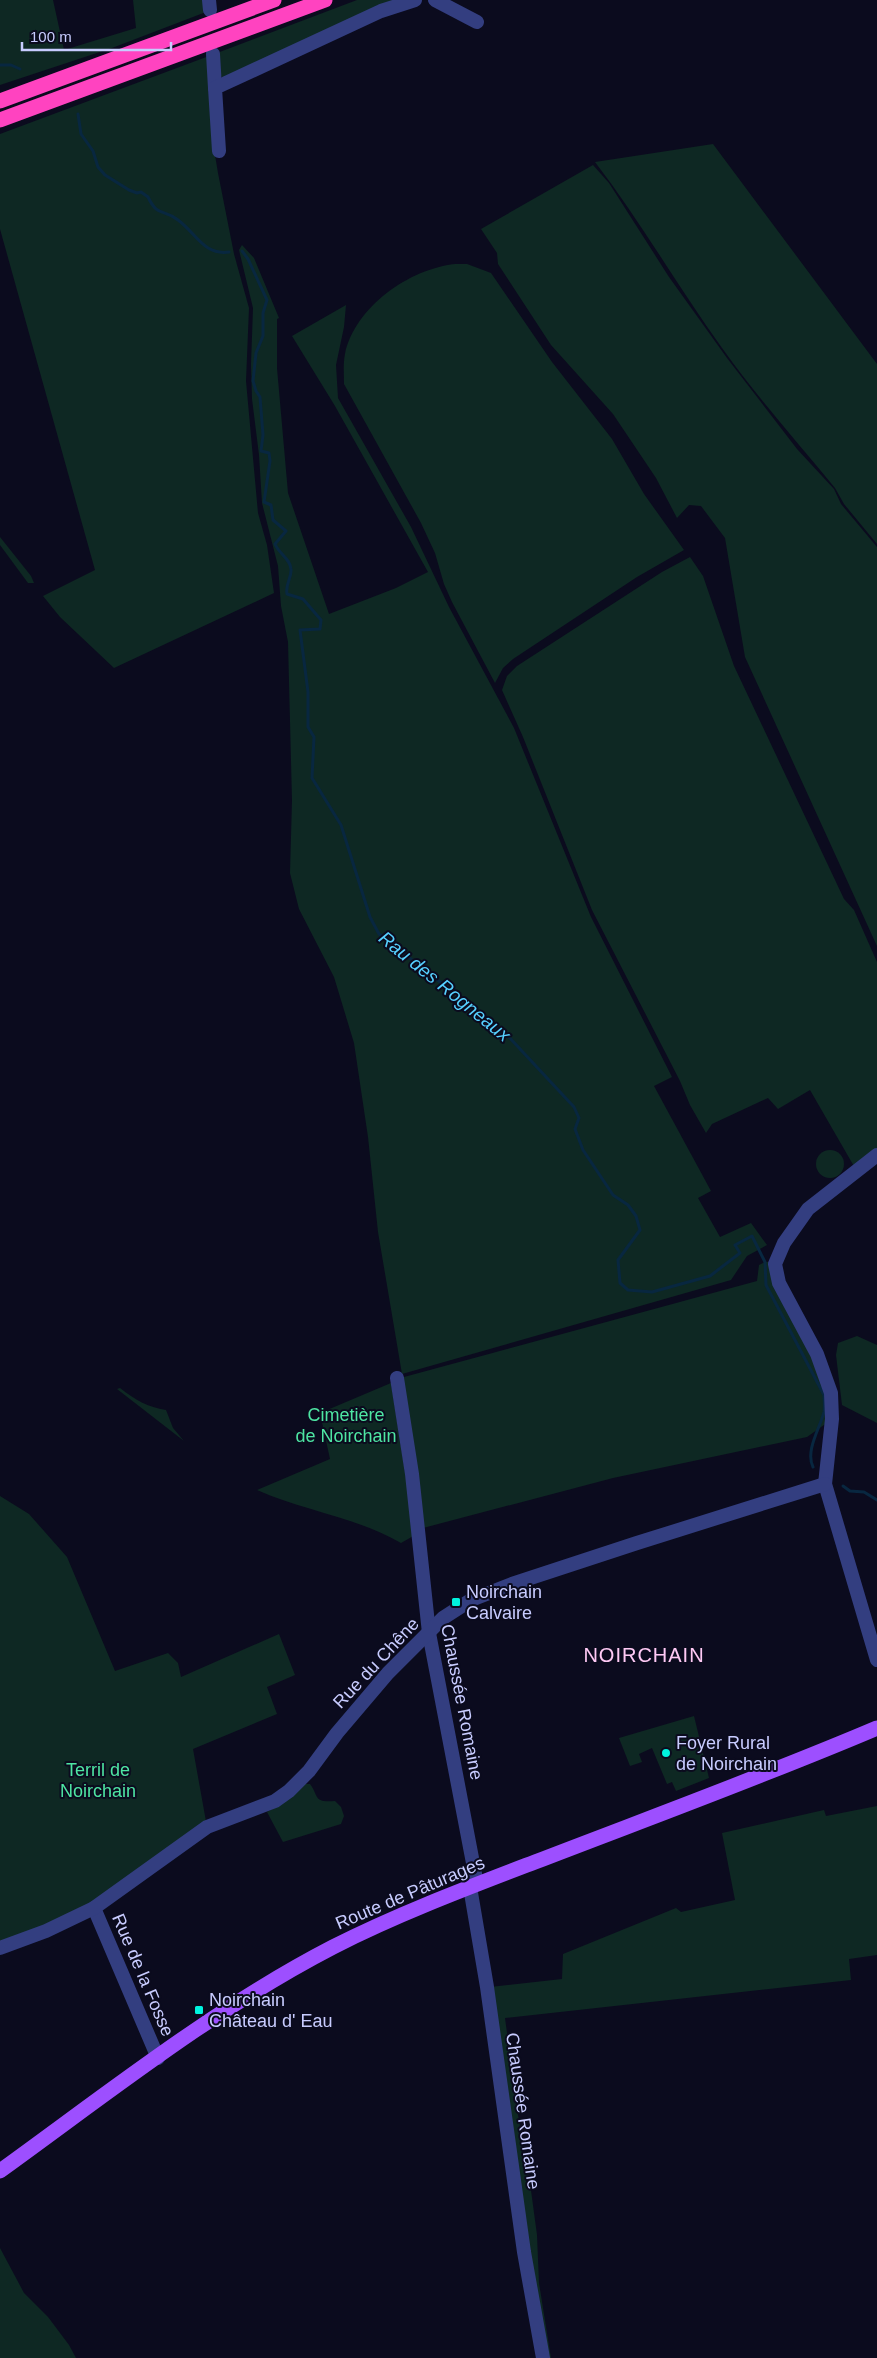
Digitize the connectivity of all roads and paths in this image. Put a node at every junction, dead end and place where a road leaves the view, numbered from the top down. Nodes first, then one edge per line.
1 (274, 0) edge
2 (325, 0) edge
3 (415, 0) edge
4 (434, 0) edge
5 (477, 22) dead end
6 (213, 54) dead end
7 (215, 88) junction
8 (0, 102) edge
9 (0, 120) edge
10 (218, 151) dead end
11 (877, 1155) edge
12 (397, 1378) dead end
13 (825, 1484) junction
14 (429, 1633) junction
15 (877, 1660) edge
16 (877, 1728) edge
17 (474, 1886) junction
18 (94, 1908) junction
19 (0, 1948) edge
20 (158, 2058) junction
21 (0, 2171) edge
22 (543, 2358) edge

1 - 8 highway
2 - 9 highway
3 - 7 street
4 - 5 street
6 - 7 street
7 - 10 street
11 - 13 street
12 - 14 street, Chaussée Romaine
13 - 14 street, Rue du Chêne
13 - 15 street
14 - 17 street, Chaussée Romaine
14 - 18 street, Rue du Chêne
16 - 17 main road, Route de Pâturages
17 - 20 main road, Route de Pâturages
17 - 22 street, Chaussée Romaine
18 - 19 street, Rue du Chêne
18 - 20 street, Rue de la Fosse
20 - 21 main road, Route de Pâturages

